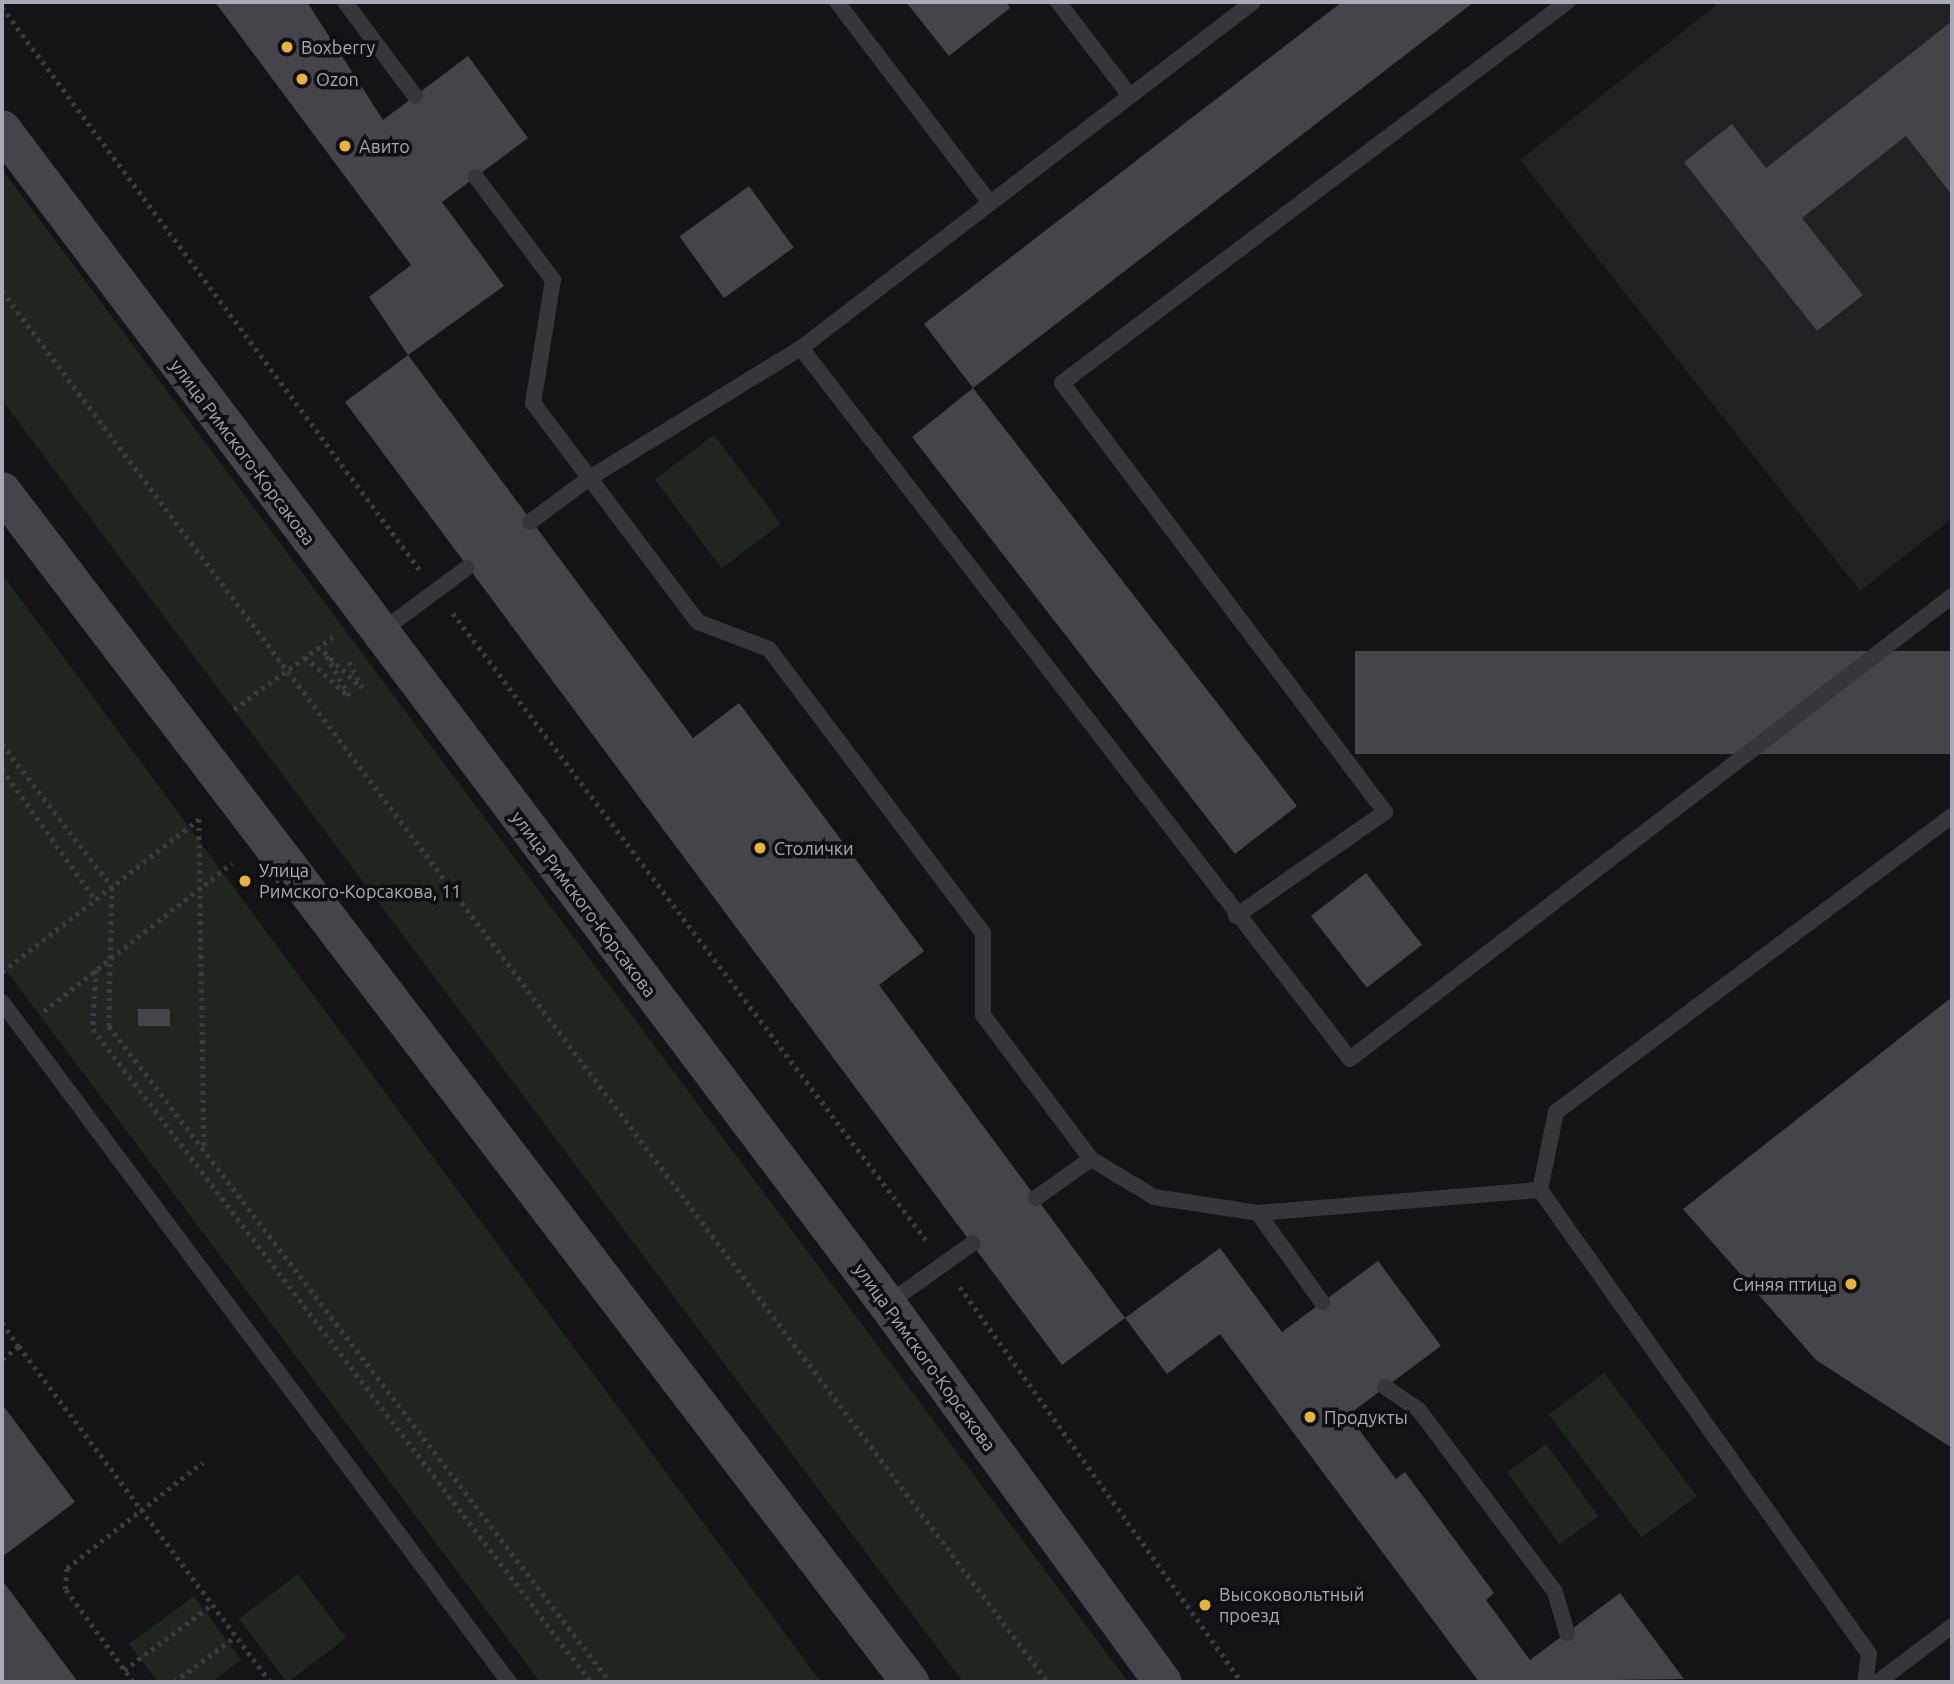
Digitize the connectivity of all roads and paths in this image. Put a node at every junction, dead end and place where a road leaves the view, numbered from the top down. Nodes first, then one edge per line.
1 (345, 2) edge
2 (837, 2) edge
3 (1058, 2) edge
4 (1253, 2) edge
5 (1567, 2) edge
6 (2, 7) edge
7 (415, 96) dead end
8 (1130, 96) junction
9 (2, 129) edge
10 (476, 177) dead end
11 (990, 203) junction
12 (2, 291) edge
13 (801, 348) junction
14 (588, 479) junction
15 (2, 491) edge
16 (530, 522) dead end
17 (467, 568) dead end
18 (436, 591) junction
19 (1952, 596) edge
20 (353, 641) junction
21 (305, 657) junction
22 (362, 667) dead end
23 (287, 671) junction
24 (234, 709) dead end
25 (2, 744) edge
26 (2, 769) edge
27 (1952, 816) edge
28 (232, 863) dead end
29 (112, 887) junction
30 (200, 888) junction
31 (95, 900) junction
32 (1236, 916) junction
33 (110, 958) junction
34 (96, 970) junction
35 (2, 972) edge
36 (9, 1017) edge
37 (204, 1151) junction
38 (1091, 1159) junction
39 (1540, 1190) junction
40 (1036, 1198) dead end
41 (1258, 1213) junction
42 (973, 1243) dead end
43 (944, 1264) junction
44 (1322, 1302) dead end
45 (887, 1304) junction
46 (2, 1323) edge
47 (19, 1346) junction
48 (2, 1359) edge
49 (1385, 1387) dead end
50 (203, 1462) dead end
51 (141, 1509) junction
52 (212, 1605) junction
53 (1952, 1626) edge
54 (1567, 1633) dead end
55 (235, 1636) junction
56 (124, 1670) junction
57 (133, 1682) edge
58 (174, 1682) edge
59 (270, 1682) edge
60 (509, 1682) edge
61 (592, 1682) edge
62 (610, 1682) edge
63 (909, 1682) edge
64 (1048, 1682) edge
65 (1163, 1682) edge
66 (1242, 1682) edge
67 (1865, 1682) edge
68 (1878, 1682) edge

1 - 7 lane
2 - 11 lane
3 - 8 lane
4 - 8 lane
5 - 32 lane
6 - 18 path
8 - 11 lane
9 - 20 street, улица Римского-Корсакова
10 - 14 lane
11 - 13 lane
12 - 23 path
13 - 14 lane
13 - 32 lane
14 - 16 lane
14 - 38 lane
15 - 63 street
17 - 18 lane
18 - 20 lane
18 - 43 path
19 - 32 lane
20 - 21 path
20 - 21 path
20 - 22 path
20 - 45 street, улица Римского-Корсакова
21 - 23 path
23 - 24 path
23 - 64 path
25 - 29 path
26 - 31 path
27 - 39 lane
28 - 30 path
29 - 30 path
29 - 31 path
29 - 33 path
30 - 33 path
30 - 37 path
31 - 35 path
33 - 34 path
33 - 37 path
34 - 36 path
34 - 61 path
36 - 60 lane
37 - 62 path
38 - 40 lane
38 - 41 lane
39 - 41 lane
39 - 67 lane
41 - 44 lane
42 - 43 lane
43 - 45 lane
43 - 66 path
45 - 65 street, улица Римского-Корсакова
46 - 47 path
47 - 48 path
47 - 51 path
49 - 54 lane
50 - 51 path
51 - 52 path
51 - 56 path
52 - 55 path
52 - 56 path
53 - 68 lane
55 - 58 path
55 - 59 path
56 - 57 path

